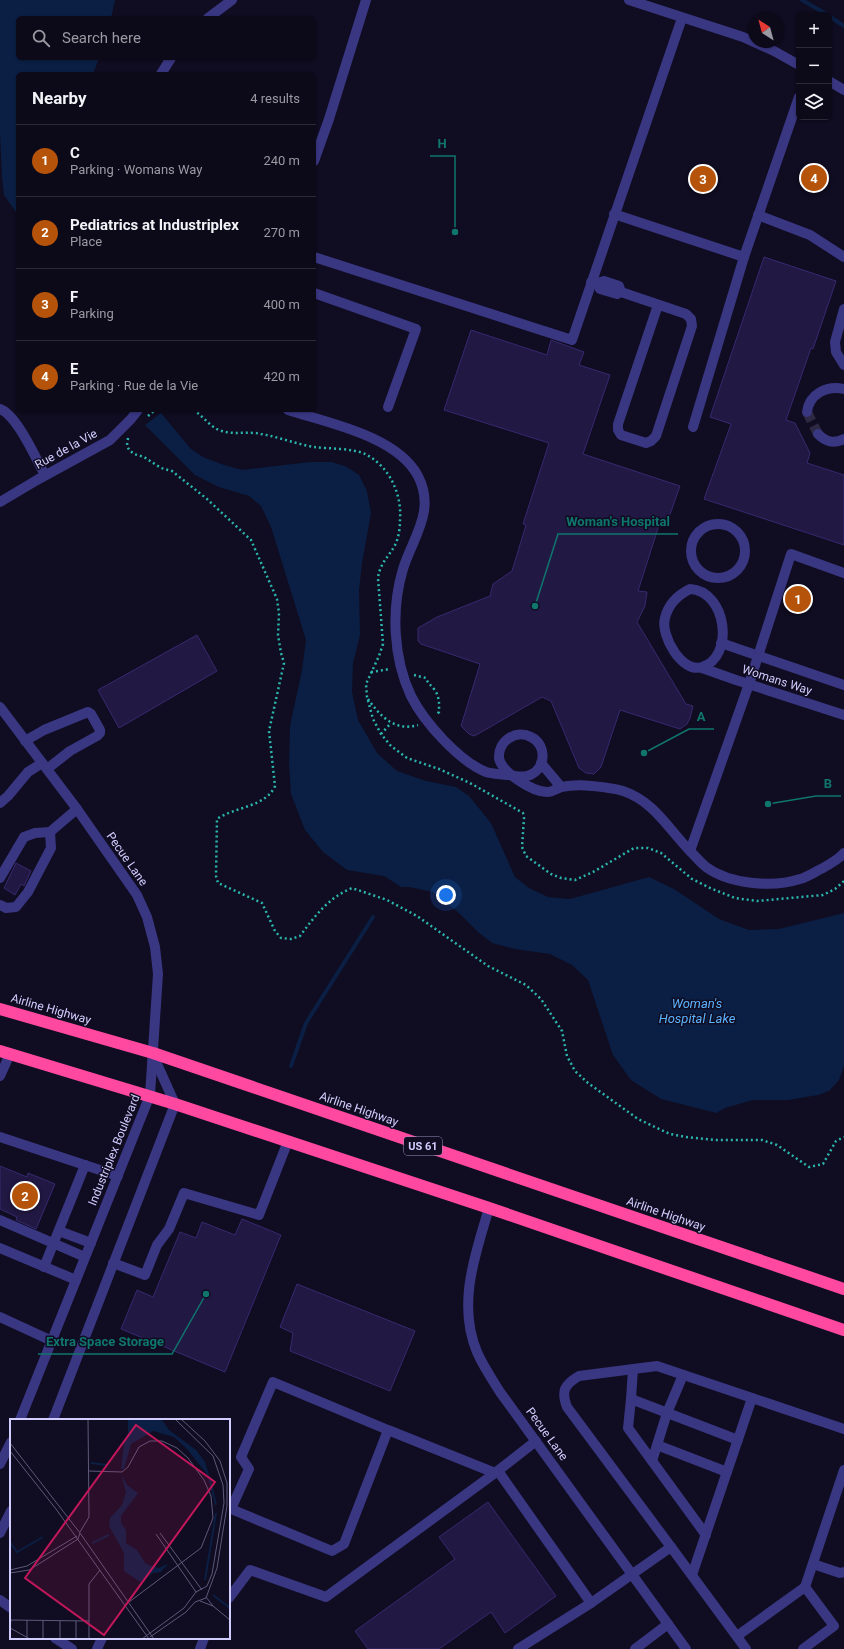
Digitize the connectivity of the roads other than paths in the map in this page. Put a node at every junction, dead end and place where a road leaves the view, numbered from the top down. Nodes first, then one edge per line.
1 (232, 0) edge
2 (366, 0) edge
3 (628, 0) edge
4 (211, 16) edge
5 (682, 18) junction
6 (170, 60) edge
7 (796, 63) edge
8 (162, 72) edge
9 (832, 83) edge
10 (844, 90) edge
11 (796, 105) edge
12 (316, 155) edge
13 (614, 214) junction
14 (758, 215) junction
15 (744, 257) junction
16 (844, 257) edge
17 (316, 258) edge
18 (594, 283) junction
19 (316, 294) edge
20 (658, 304) junction
21 (844, 309) edge
22 (844, 365) edge
23 (844, 389) edge
24 (388, 407) dead end
25 (0, 409) edge
26 (136, 412) edge
27 (294, 412) edge
28 (807, 412) dead end
29 (693, 427) dead end
30 (818, 434) tunnel mouth
31 (844, 439) edge
32 (45, 475) junction
33 (0, 502) edge
34 (693, 559) joint
35 (844, 573) edge
36 (721, 644) junction
37 (757, 656) junction
38 (702, 668) junction
39 (748, 684) junction
40 (844, 685) edge
41 (0, 707) edge
42 (844, 715) edge
43 (25, 741) junction
44 (541, 763) junction
45 (45, 766) junction
46 (511, 775) junction
47 (561, 787) junction
48 (0, 803) edge
49 (77, 809) junction
50 (50, 832) junction
51 (690, 851) junction
52 (844, 853) edge
53 (0, 878) edge
54 (0, 906) edge
55 (0, 1009) edge
56 (5, 1053) edge
57 (153, 1053) junction
58 (0, 1076) edge
59 (150, 1095) junction
60 (175, 1104) junction
61 (0, 1137) edge
62 (288, 1141) junction
63 (85, 1165) junction
64 (118, 1176) junction
65 (489, 1208) junction
66 (0, 1220) edge
67 (59, 1231) junction
68 (55, 1243) junction
69 (91, 1243) junction
70 (0, 1248) edge
71 (85, 1257) junction
72 (113, 1263) junction
73 (44, 1267) junction
74 (76, 1280) junction
75 (844, 1289) edge
76 (0, 1317) edge
77 (844, 1330) edge
78 (52, 1341) junction
79 (632, 1369) junction
80 (683, 1375) junction
81 (752, 1398) junction
82 (631, 1399) junction
83 (667, 1413) junction
84 (20, 1419) edge
85 (53, 1419) edge
86 (844, 1429) edge
87 (388, 1430) junction
88 (738, 1440) junction
89 (536, 1441) junction
90 (10, 1444) edge
91 (657, 1445) junction
92 (652, 1461) junction
93 (0, 1464) edge
94 (844, 1470) edge
95 (496, 1472) junction
96 (727, 1472) junction
97 (230, 1509) edge
98 (10, 1514) edge
99 (5, 1529) edge
100 (706, 1535) junction
101 (672, 1547) junction
102 (813, 1564) junction
103 (843, 1573) edge
104 (632, 1574) junction
105 (692, 1575) junction
106 (805, 1587) junction
107 (230, 1597) edge
108 (0, 1600) edge
109 (591, 1602) junction
110 (10, 1607) edge
111 (668, 1624) junction
112 (737, 1636) junction
113 (57, 1639) edge
114 (102, 1639) edge
115 (204, 1639) edge
116 (72, 1649) edge
117 (97, 1649) edge
118 (200, 1649) edge
119 (518, 1649) edge
120 (635, 1649) edge
121 (686, 1649) edge
122 (746, 1649) edge
123 (803, 1649) edge

1 - 4 street
2 - 12 street
3 - 5 street
5 - 7 street
5 - 13 street
6 - 8 street
9 - 10 street
11 - 14 street
13 - 15 street
13 - 18 street
14 - 15 street
14 - 16 street
15 - 29 street
17 - 18 street
18 - 20 street
19 - 24 street
20 - 20 street
21 - 22 street
23 - 28 street
25 - 32 street
26 - 32 street, Rue de la Vie
27 - 46 street
30 - 31 street
32 - 33 street, Rue de la Vie
34 - 34 street
35 - 37 street
36 - 37 street, Womans Way
36 - 38 street
36 - 38 street
37 - 39 street
37 - 40 street, Womans Way
38 - 39 street, Womans Way
39 - 42 street, Womans Way
39 - 51 street
41 - 43 street, Pecue Lane
43 - 45 street, Pecue Lane
43 - 45 street
44 - 46 street
44 - 46 street
44 - 47 street
45 - 48 street
45 - 49 street, Pecue Lane
46 - 47 street
47 - 51 street
49 - 50 street
49 - 57 street, Pecue Lane
50 - 53 street
50 - 54 street
51 - 52 street
55 - 57 highway, Airline Highway / US 61
56 - 58 street
56 - 59 highway
57 - 59 street, Industriplex Boulevard
57 - 60 street
57 - 75 highway, Airline Highway / US 61
59 - 60 highway
59 - 64 street, Industriplex Boulevard
60 - 62 highway
60 - 72 street
61 - 63 street
62 - 65 highway
62 - 72 street
63 - 64 street
63 - 67 street
64 - 69 street, Industriplex Boulevard
65 - 77 highway
65 - 89 street, Pecue Lane
66 - 68 street
67 - 68 street
67 - 69 street
68 - 71 street
68 - 73 street
69 - 71 street, Industriplex Boulevard
70 - 73 street
71 - 74 street, Industriplex Boulevard
72 - 85 street
73 - 74 street
74 - 78 street, Industriplex Boulevard
76 - 78 street
78 - 84 street, Industriplex Boulevard
79 - 80 street
79 - 82 street
79 - 101 street
80 - 81 street
80 - 83 street
81 - 86 street
81 - 88 street
82 - 83 street
82 - 92 street
83 - 88 street
83 - 91 street
87 - 95 street
87 - 97 street
87 - 97 street
88 - 96 street
89 - 95 street
89 - 104 street, Pecue Lane
90 - 93 street
91 - 92 street
91 - 96 street
92 - 100 street
94 - 102 street
95 - 107 street
95 - 109 street
96 - 100 street
98 - 99 street
100 - 105 street
101 - 104 street
101 - 105 street
102 - 103 street
102 - 106 street
104 - 109 street
104 - 111 street, Pecue Lane
105 - 112 street
106 - 112 street
106 - 123 street
108 - 110 street
109 - 119 street
111 - 120 street
111 - 121 street, Pecue Lane
112 - 122 street
113 - 116 street
114 - 117 street
115 - 118 street

